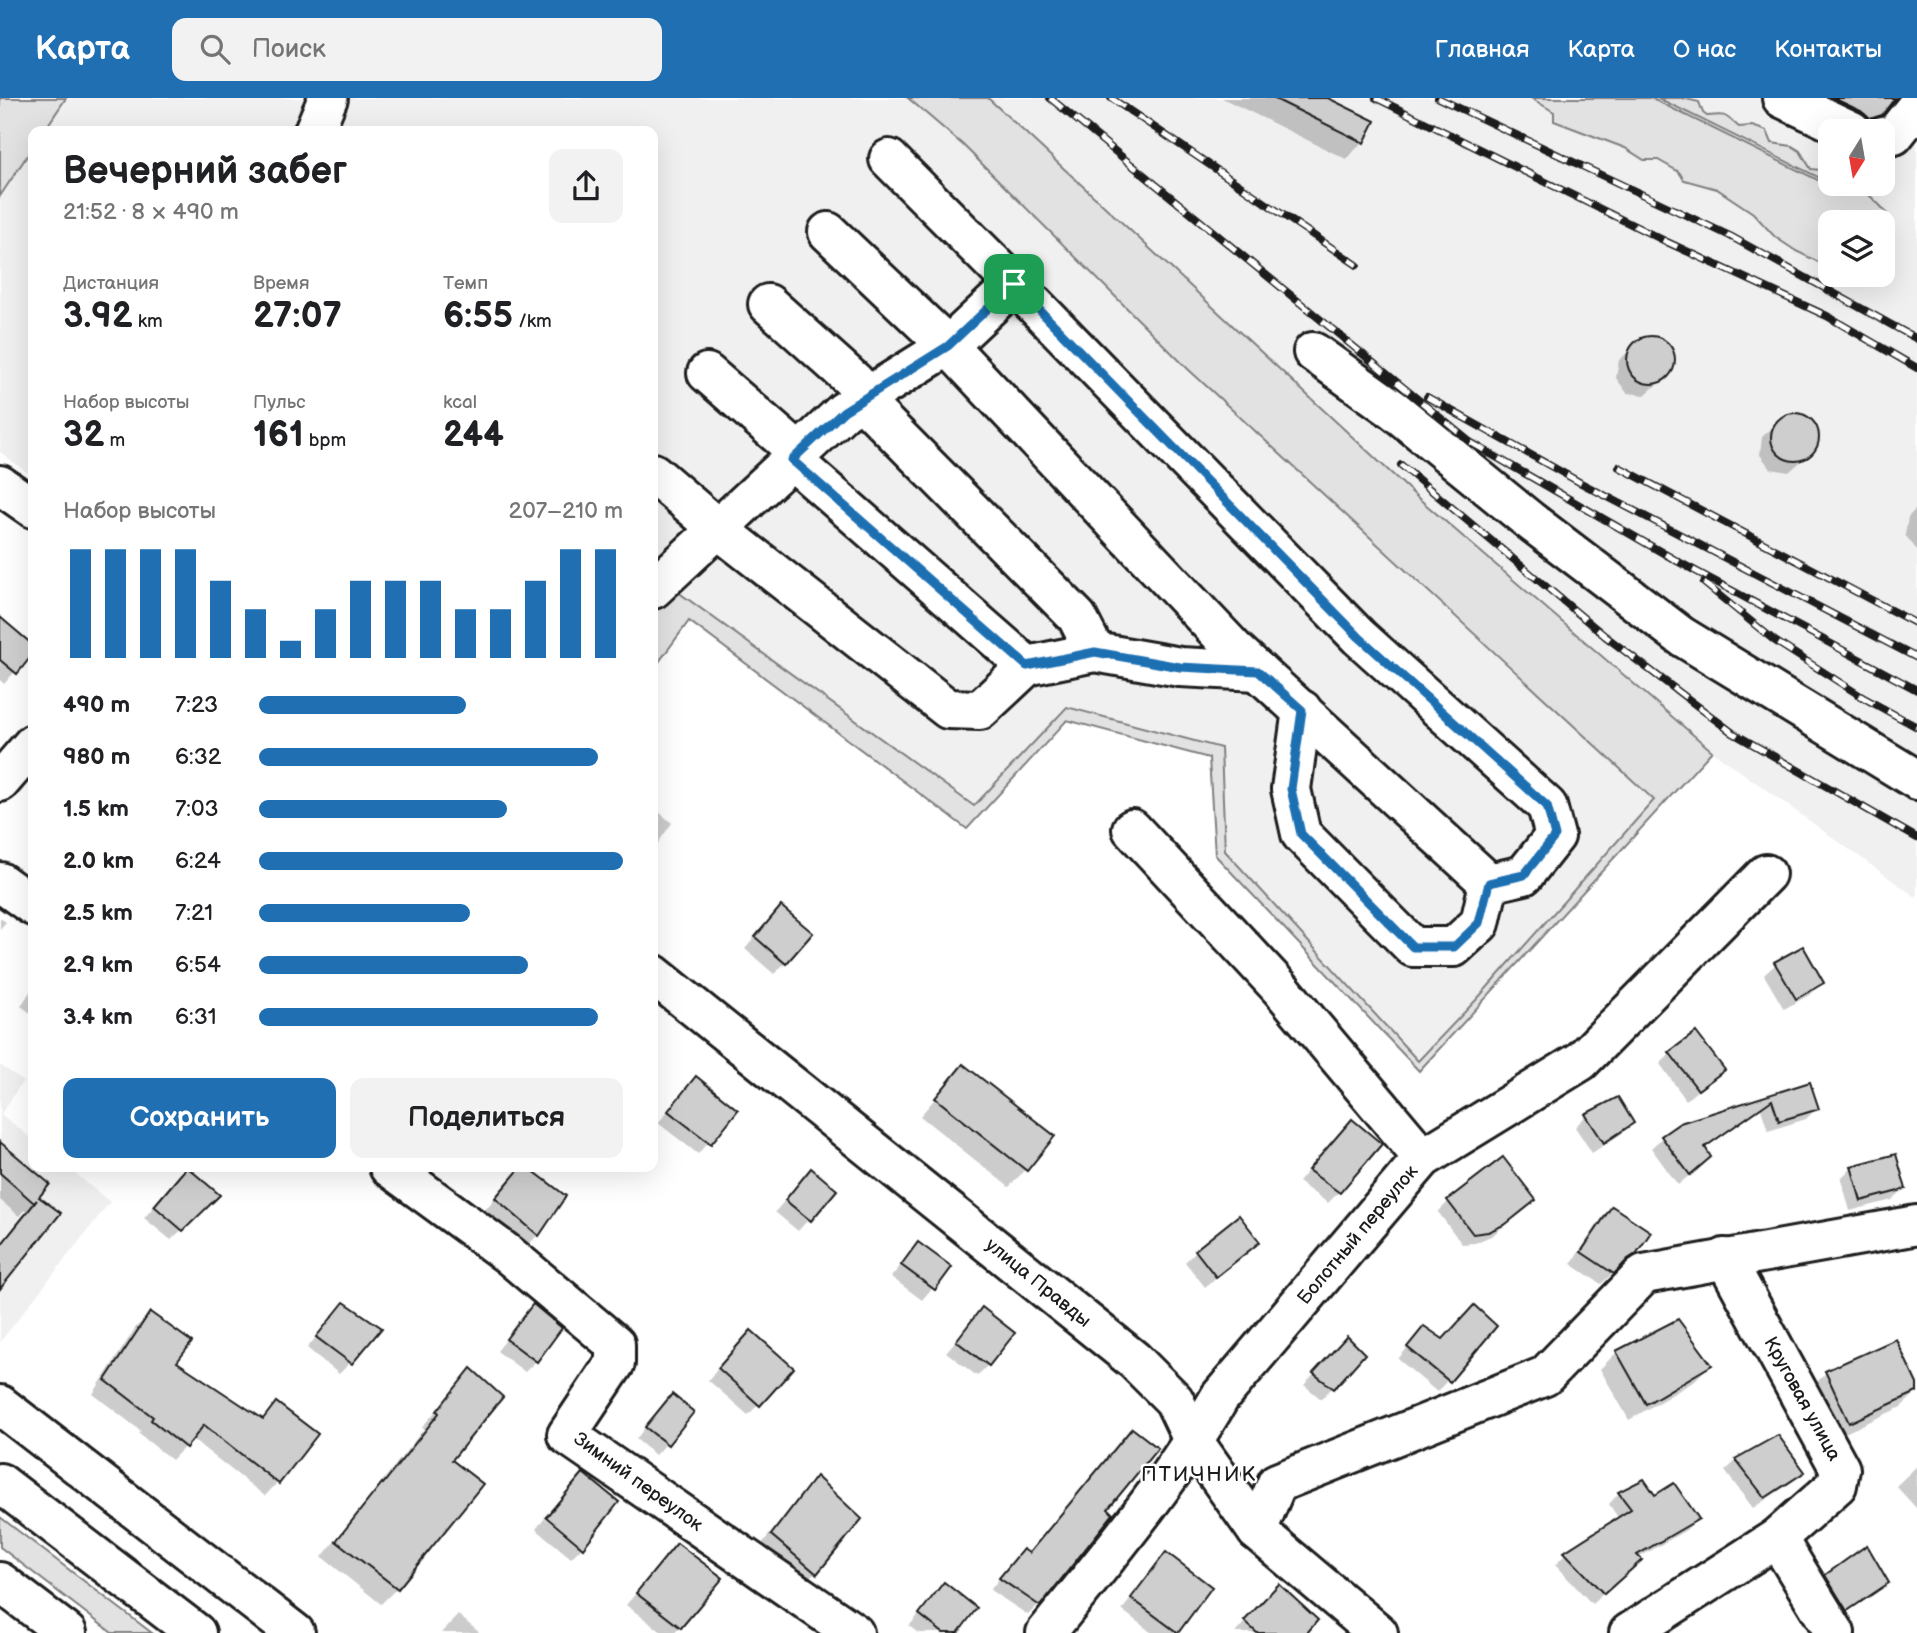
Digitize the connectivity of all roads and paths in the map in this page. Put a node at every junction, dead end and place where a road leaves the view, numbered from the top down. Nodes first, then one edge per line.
1 (328, 98) edge
2 (1782, 98) edge
3 (1917, 106) edge
4 (1827, 119) edge
5 (316, 126) edge
6 (1895, 134) edge
7 (889, 159) dead end
8 (828, 232) dead end
9 (1014, 284) junction
10 (768, 304) dead end
11 (948, 346) junction
12 (1313, 352) dead end
13 (707, 373) dead end
14 (862, 400) junction
15 (795, 457) junction
16 (658, 477) edge
17 (0, 485) edge
18 (28, 505) edge
19 (718, 528) junction
20 (658, 584) edge
21 (1095, 652) junction
22 (1027, 666) junction
23 (1258, 671) junction
24 (1302, 710) junction
25 (28, 750) edge
26 (1917, 780) edge
27 (0, 782) edge
28 (1132, 829) dead end
29 (1766, 874) dead end
30 (0, 882) edge
31 (1489, 883) junction
32 (28, 902) edge
33 (658, 978) edge
34 (1423, 1158) junction
35 (396, 1172) edge
36 (1917, 1225) edge
37 (1725, 1258) junction
38 (0, 1405) edge
39 (1194, 1442) junction
40 (0, 1483) edge
41 (1257, 1531) junction
42 (1777, 1538) junction
43 (0, 1582) edge
44 (67, 1633) edge
45 (196, 1633) edge
46 (295, 1633) edge
47 (854, 1633) edge
48 (1046, 1633) edge
49 (1378, 1633) edge
50 (1629, 1633) edge
51 (1835, 1633) edge

1 - 5 street
2 - 4 street
3 - 6 street
7 - 9 street
8 - 11 street
9 - 11 street
9 - 31 street
10 - 14 street
11 - 14 street
11 - 23 street
12 - 26 street
13 - 15 street
14 - 15 street
14 - 21 street
15 - 19 street
15 - 22 street
16 - 19 street
17 - 18 street
19 - 20 street
19 - 22 street
21 - 22 street
21 - 23 street
23 - 24 street
24 - 31 street
24 - 31 street
25 - 27 street
28 - 34 street
29 - 34 street, Болотный переулок
30 - 32 street
33 - 39 street, улица Правды
34 - 39 street, Болотный переулок
35 - 47 street, Зимний переулок
36 - 37 street
37 - 41 street
37 - 42 street, Круговая улица
38 - 46 street
39 - 41 street, улица Правды
39 - 48 street, Болотный переулок
40 - 45 street
41 - 49 street, улица Правды
42 - 50 street, Круговая улица
42 - 51 street
43 - 44 street

